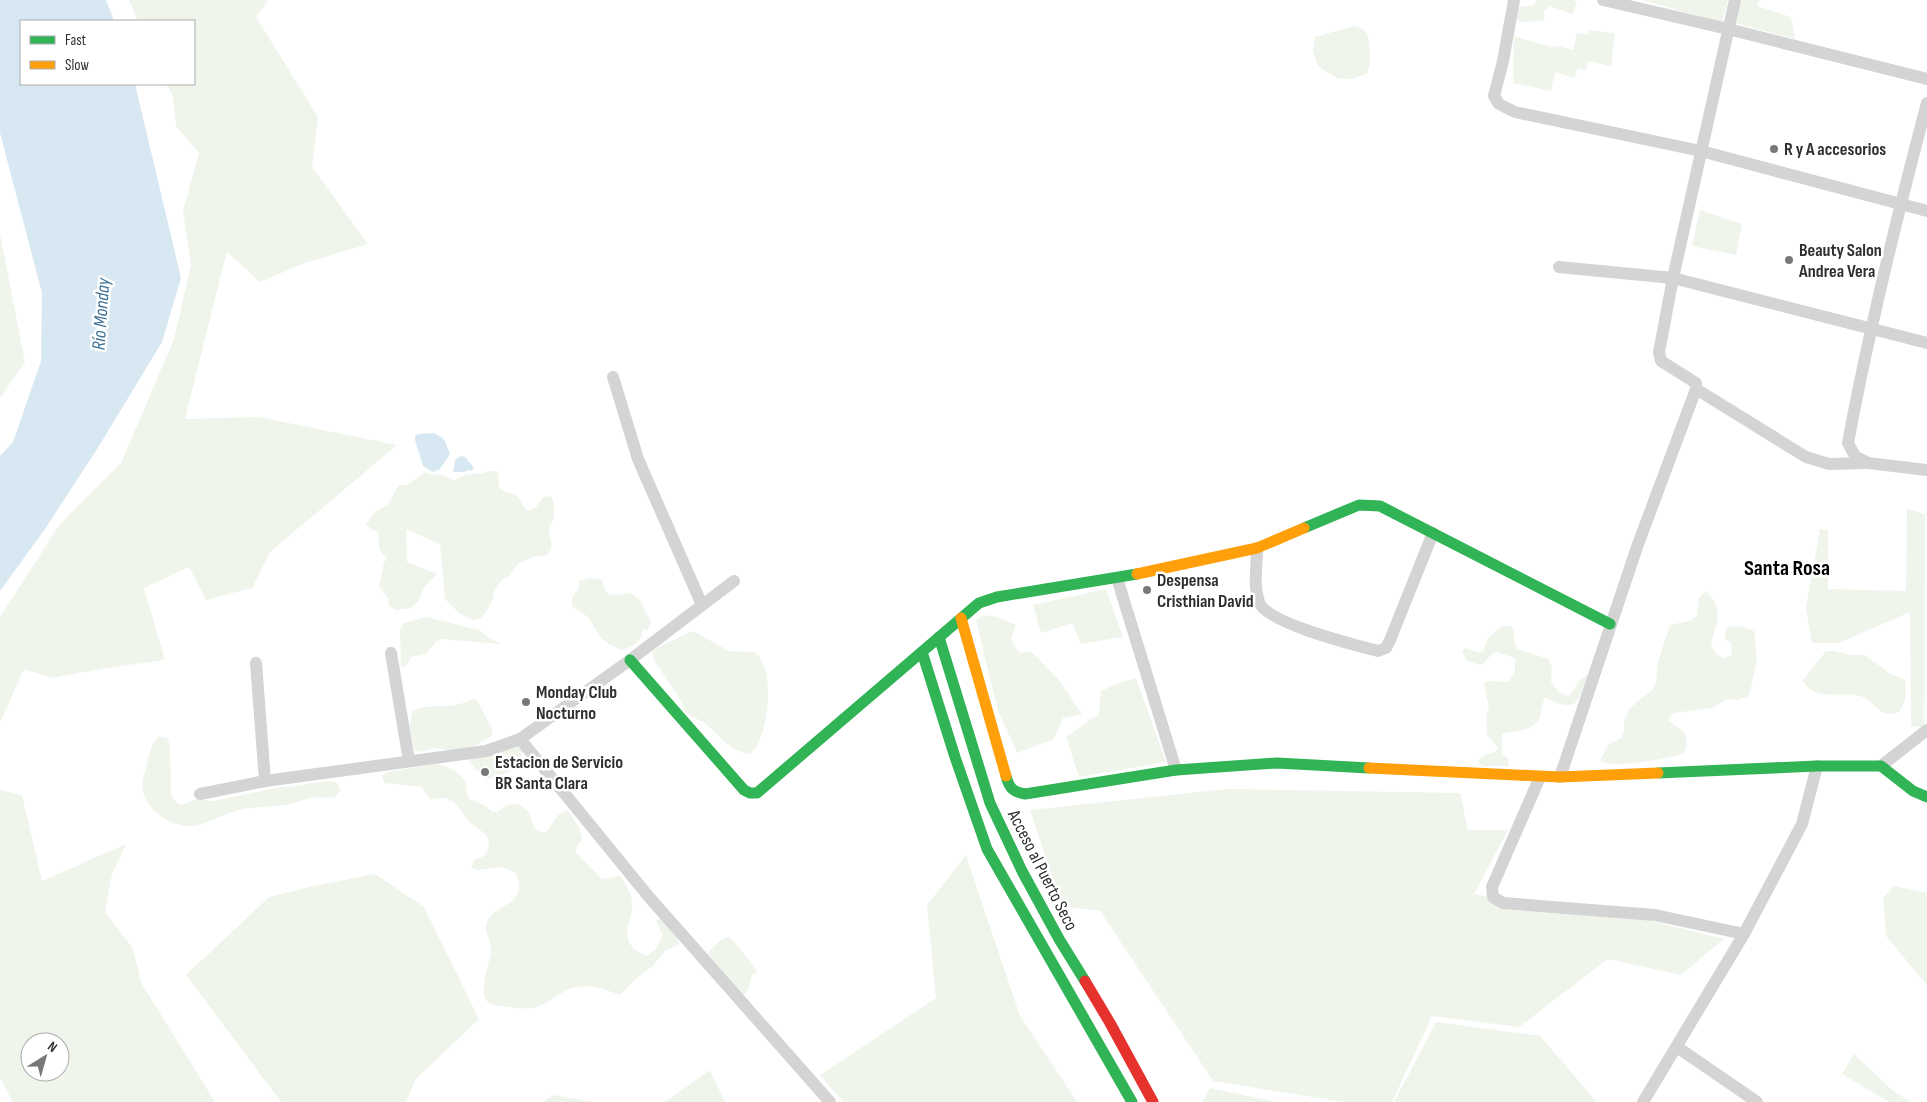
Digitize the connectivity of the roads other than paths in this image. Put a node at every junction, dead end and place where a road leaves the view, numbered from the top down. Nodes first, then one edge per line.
1 (1514, 0) edge
2 (1603, 0) edge
3 (1735, 0) edge
4 (1728, 29) junction
5 (1927, 79) edge
6 (1927, 103) edge
7 (1701, 151) junction
8 (1901, 204) junction
9 (1927, 211) edge
10 (1559, 267) dead end
11 (1673, 278) junction
12 (1871, 329) junction
13 (1927, 344) edge
14 (613, 377) dead end
15 (1696, 390) junction
16 (1868, 463) junction
17 (1927, 470) edge
18 (1433, 533) junction
19 (1257, 548) junction
20 (1117, 578) junction
21 (734, 581) dead end
22 (702, 604) junction
23 (961, 618) junction
24 (1610, 624) junction
25 (939, 637) junction
26 (922, 652) junction
27 (391, 653) dead end
28 (630, 660) junction
29 (256, 663) dead end
30 (1927, 730) edge
31 (520, 739) junction
32 (409, 761) junction
33 (1817, 766) junction
34 (1881, 766) junction
35 (1176, 770) junction
36 (1540, 777) junction
37 (1560, 777) junction
38 (265, 781) junction
39 (200, 794) dead end
40 (1927, 797) edge
41 (1744, 934) junction
42 (1677, 1047) junction
43 (830, 1102) edge
44 (1132, 1102) edge
45 (1153, 1102) edge
46 (1643, 1102) edge
47 (1757, 1102) edge

1 - 7 street
2 - 4 street
3 - 4 street
4 - 5 street
4 - 7 street
6 - 8 street
7 - 8 street
7 - 11 street
8 - 9 street
8 - 12 street
10 - 11 street
11 - 12 street
11 - 15 street
12 - 13 street
12 - 16 street
14 - 22 street
15 - 16 street
15 - 24 street
16 - 17 street
18 - 19 street
18 - 19 street
18 - 24 street
19 - 20 street
20 - 23 street
20 - 35 street
21 - 22 street
22 - 28 street
23 - 25 street
23 - 35 street
24 - 37 street
25 - 26 street
25 - 45 street, Acceso al Puerto Seco
26 - 28 street
26 - 44 street, Acceso al Puerto Seco
27 - 32 street
28 - 31 street
29 - 38 street
30 - 34 street
31 - 32 street
31 - 43 street
32 - 38 street
33 - 34 street
33 - 37 street
33 - 41 street
34 - 40 street
35 - 36 street
36 - 37 street
36 - 41 street
38 - 39 street
41 - 42 street
42 - 46 street
42 - 47 street

